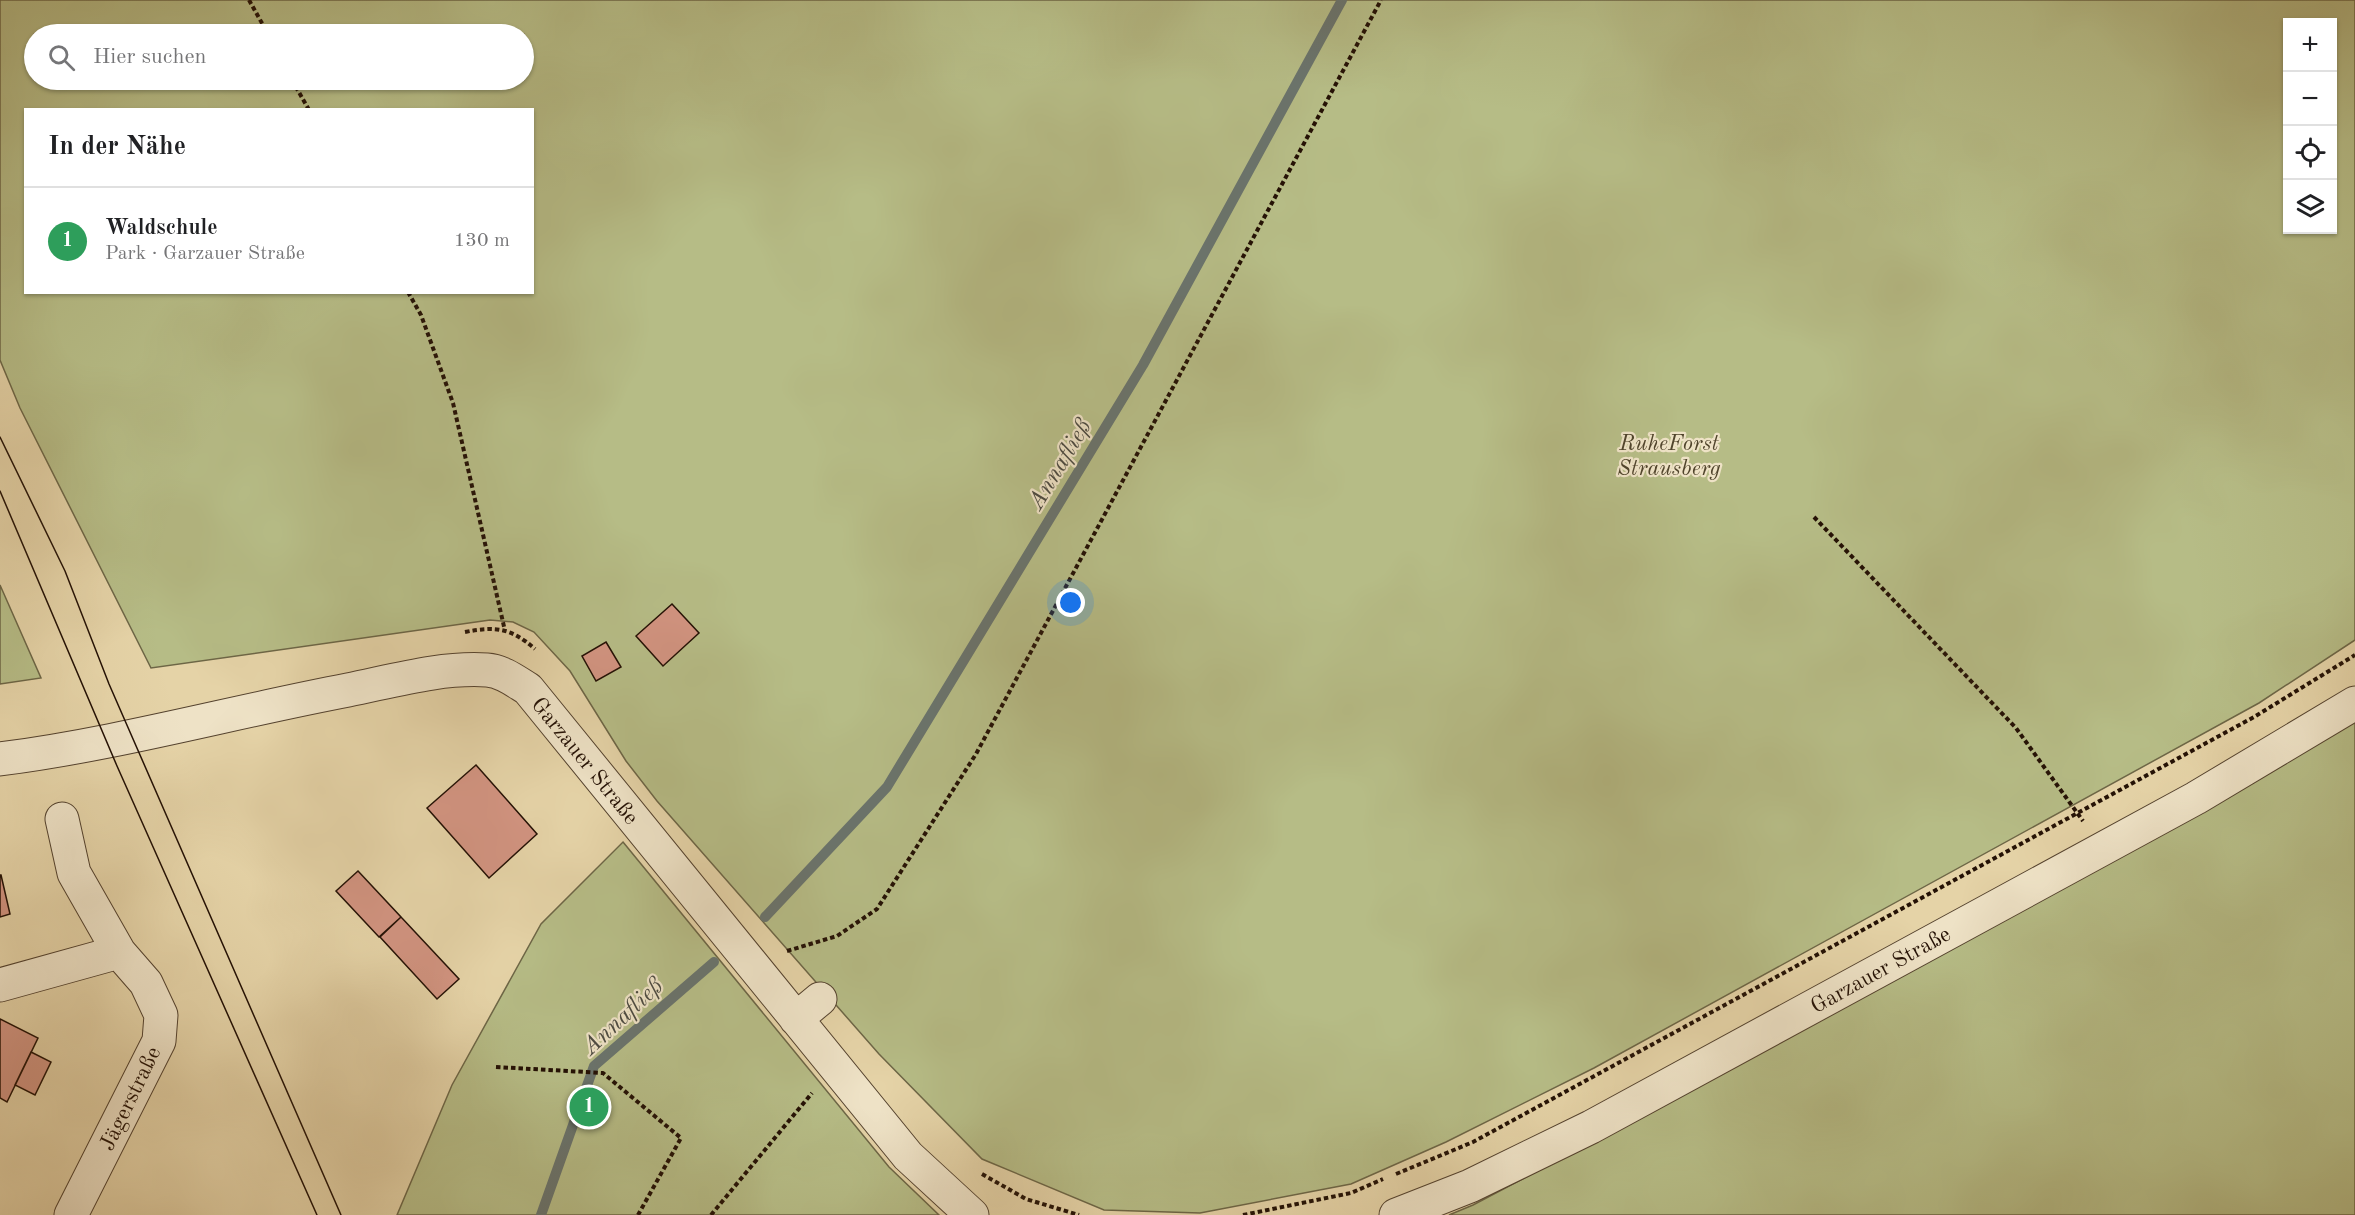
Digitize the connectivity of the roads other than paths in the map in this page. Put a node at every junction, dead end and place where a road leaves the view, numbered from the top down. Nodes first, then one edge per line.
1 (2355, 703) edge
2 (0, 759) edge
3 (62, 819) dead end
4 (119, 952) junction
5 (0, 985) edge
6 (71, 1215) edge
7 (972, 1215) edge
8 (1396, 1215) edge

1 - 8 street, Garzauer Straße
2 - 7 street, Garzauer Straße
3 - 4 street, Jägerstraße
4 - 5 street
4 - 6 street, Jägerstraße

